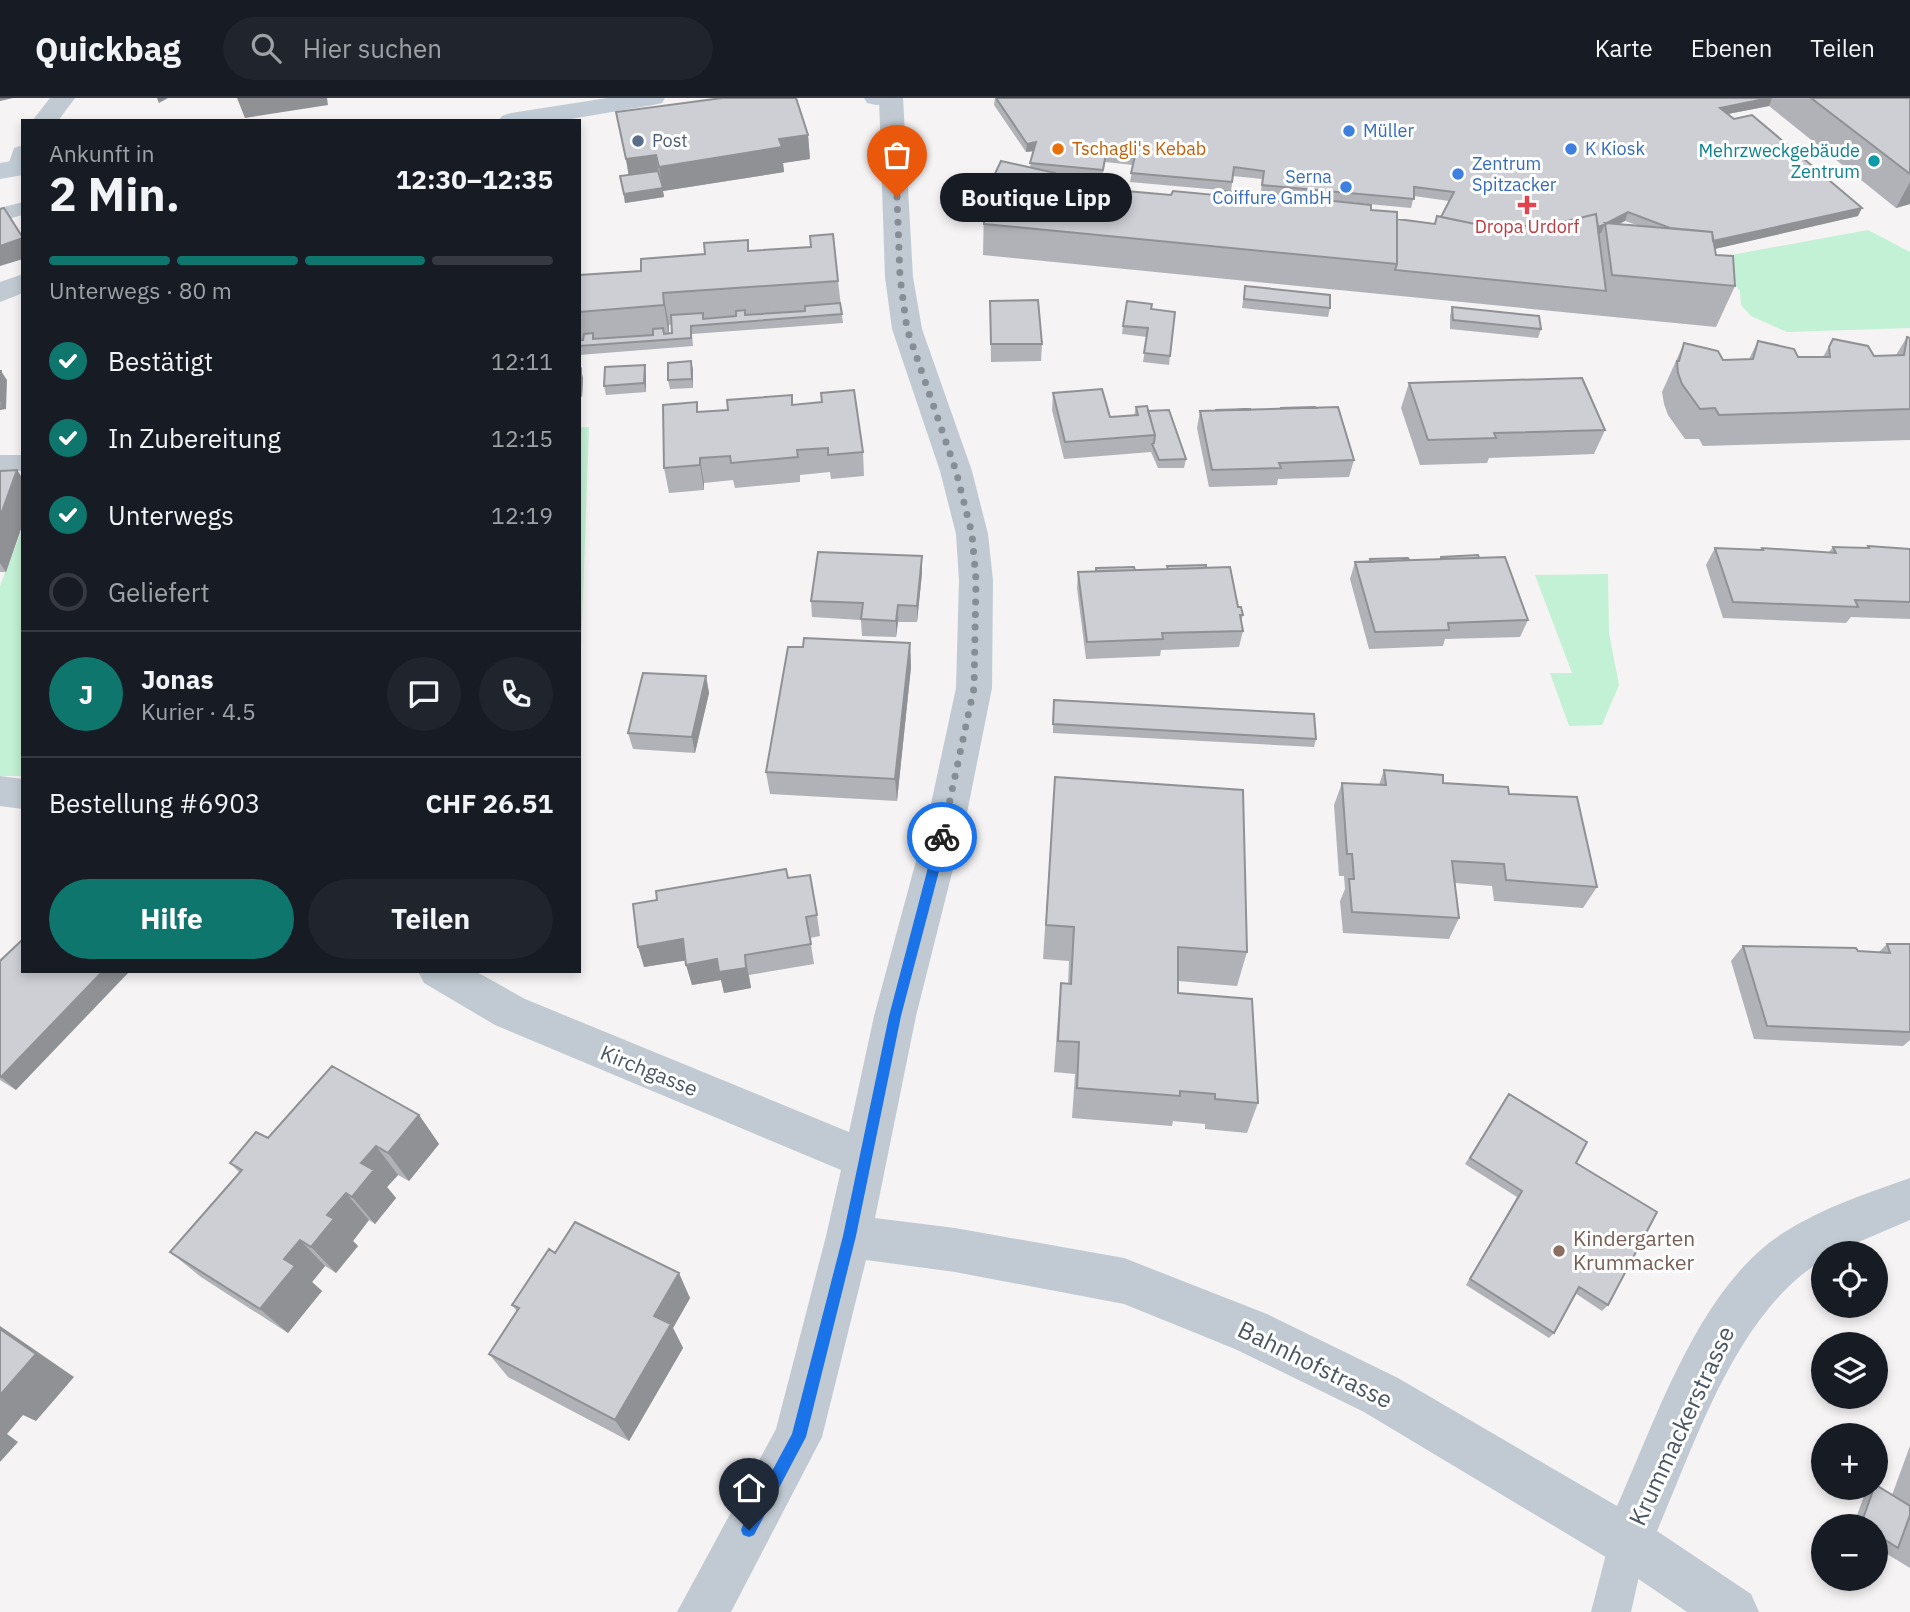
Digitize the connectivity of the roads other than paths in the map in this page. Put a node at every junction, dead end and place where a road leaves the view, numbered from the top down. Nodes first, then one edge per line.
1 (63, 98) edge
2 (653, 98) edge
3 (876, 98) edge
4 (889, 98) edge
5 (47, 119) edge
6 (523, 119) edge
7 (21, 209) edge
8 (0, 215) edge
9 (21, 283) edge
10 (0, 293) edge
11 (0, 463) edge
12 (21, 463) edge
13 (0, 791) edge
14 (21, 794) edge
15 (442, 973) edge
16 (865, 1159) junction
17 (1910, 1199) edge
18 (849, 1236) junction
19 (1628, 1541) junction
20 (703, 1612) edge
21 (1611, 1612) edge
22 (1734, 1612) edge

1 - 5 street
2 - 6 main road
3 - 4 main road
4 - 16 street
7 - 8 lane
9 - 10 street
11 - 12 lane
13 - 14 street
15 - 16 street, Kirchgasse
16 - 18 street
17 - 19 street, Krummackerstrasse
18 - 19 street, Bahnhofstrasse
18 - 20 street
19 - 21 lane
19 - 22 street, Bahnhofstrasse

